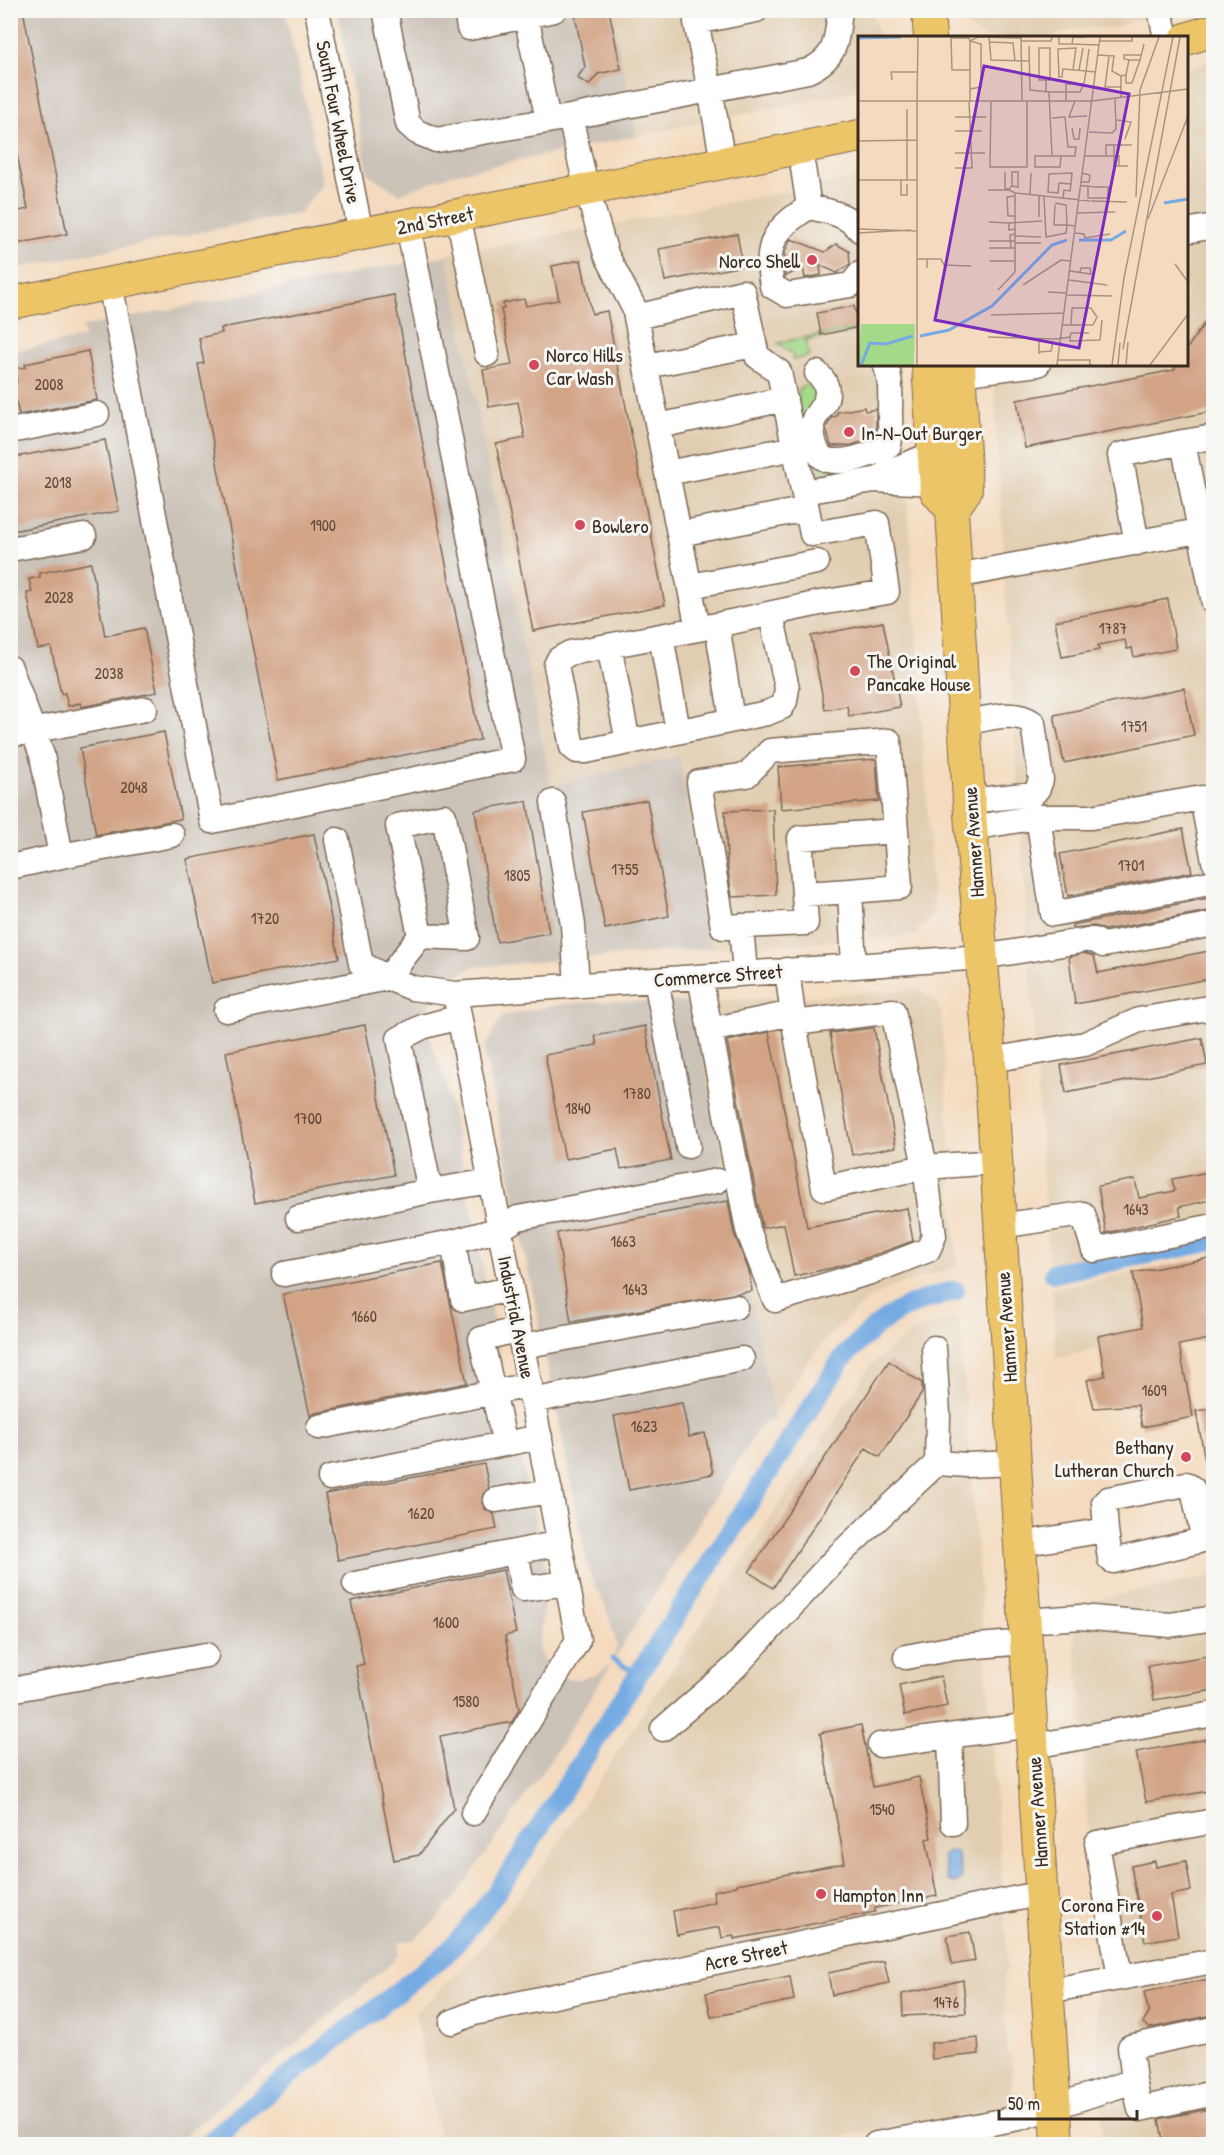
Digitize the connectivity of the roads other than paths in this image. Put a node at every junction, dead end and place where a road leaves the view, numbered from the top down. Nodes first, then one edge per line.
1 (317, 10) edge
2 (385, 10) edge
3 (466, 10) edge
4 (554, 10) edge
5 (756, 10) edge
6 (840, 10) edge
7 (928, 10) edge
8 (1160, 10) edge
9 (526, 16) junction
10 (1214, 30) edge
11 (930, 36) edge
12 (1166, 36) edge
13 (1188, 38) edge
14 (710, 91) junction
15 (559, 119) junction
16 (858, 136) edge
17 (800, 148) junction
18 (723, 163) junction
19 (586, 190) junction
20 (809, 207) junction
21 (459, 215) junction
22 (408, 225) junction
23 (1214, 226) edge
24 (858, 228) edge
25 (1188, 231) edge
26 (361, 234) junction
27 (858, 276) edge
28 (110, 284) junction
29 (10, 303) edge
30 (636, 316) junction
31 (754, 345) junction
32 (487, 354) dead end
33 (646, 366) junction
34 (886, 366) edge
35 (928, 366) edge
36 (1006, 366) edge
37 (959, 369) edge
38 (817, 373) dead end
39 (785, 399) junction
40 (97, 414) dead end
41 (658, 426) junction
42 (10, 431) edge
43 (1214, 437) edge
44 (1183, 442) junction
45 (795, 448) junction
46 (934, 452) junction
47 (667, 473) junction
48 (874, 480) junction
49 (935, 483) junction
50 (806, 500) junction
51 (952, 510) junction
52 (1207, 529) edge
53 (679, 534) junction
54 (812, 534) junction
55 (84, 536) dead end
56 (1137, 543) junction
57 (10, 549) edge
58 (817, 562) junction
59 (956, 576) junction
60 (690, 586) junction
61 (824, 603) junction
62 (1214, 603) edge
63 (771, 614) junction
64 (708, 627) junction
65 (661, 636) junction
66 (609, 646) junction
67 (10, 668) edge
68 (145, 709) dead end
69 (732, 720) junction
70 (965, 723) junction
71 (678, 731) junction
72 (22, 733) edge
73 (628, 742) junction
74 (553, 802) dead end
75 (970, 814) junction
76 (1038, 817) junction
77 (896, 831) junction
78 (172, 835) dead end
79 (337, 840) dead end
80 (61, 856) junction
81 (1214, 861) edge
82 (10, 867) edge
83 (1214, 882) edge
84 (850, 891) junction
85 (804, 894) junction
86 (1214, 924) edge
87 (741, 926) junction
88 (420, 936) junction
89 (982, 957) junction
90 (854, 966) junction
91 (787, 970) junction
92 (745, 974) junction
93 (700, 977) junction
94 (388, 978) junction
95 (656, 980) junction
96 (577, 985) junction
97 (457, 1006) junction
98 (1214, 1007) edge
99 (226, 1010) dead end
100 (794, 1018) junction
101 (710, 1030) junction
102 (990, 1060) junction
103 (687, 1146) dead end
104 (996, 1162) junction
105 (925, 1167) junction
106 (490, 1181) junction
107 (717, 1181) dead end
108 (430, 1191) junction
109 (298, 1218) dead end
110 (1000, 1226) junction
111 (1214, 1226) edge
112 (500, 1229) junction
113 (453, 1242) junction
114 (284, 1274) dead end
115 (511, 1289) junction
116 (735, 1307) dead end
117 (520, 1337) junction
118 (934, 1348) dead end
119 (742, 1359) dead end
120 (493, 1391) junction
121 (531, 1393) junction
122 (319, 1427) dead end
123 (540, 1437) junction
124 (505, 1444) junction
125 (1015, 1462) junction
126 (937, 1463) junction
127 (330, 1479) dead end
128 (550, 1491) junction
129 (496, 1500) dead end
130 (1107, 1530) dead end
131 (560, 1543) junction
132 (1020, 1544) junction
133 (516, 1552) junction
134 (567, 1583) junction
135 (355, 1584) dead end
136 (1214, 1618) edge
137 (1025, 1631) junction
138 (206, 1655) dead end
139 (906, 1658) dead end
140 (10, 1690) edge
141 (1214, 1714) edge
142 (663, 1729) dead end
143 (950, 1736) junction
144 (1032, 1736) junction
145 (880, 1745) dead end
146 (473, 1813) dead end
147 (1214, 1821) edge
148 (953, 1823) dead end
149 (1042, 1893) junction
150 (1214, 1961) edge
151 (1120, 1978) junction
152 (1047, 1991) junction
153 (452, 2022) dead end
154 (1214, 2029) edge
155 (1134, 2081) junction
156 (1214, 2093) edge
157 (1054, 2106) junction
158 (876, 2145) edge
159 (1057, 2145) edge

1 - 26 street, South Four Wheel Drive
2 - 15 street
3 - 9 street
4 - 9 street
5 - 14 street
6 - 14 street
7 - 11 main road
8 - 12 street
9 - 15 street
10 - 13 main road
14 - 15 street
14 - 18 street
15 - 19 street
16 - 17 main road, 2nd Street
17 - 18 main road, 2nd Street
17 - 20 street
18 - 19 main road, 2nd Street
19 - 21 main road, 2nd Street
19 - 30 street
20 - 24 street
20 - 27 street
21 - 22 main road, 2nd Street
21 - 32 street
22 - 26 main road, 2nd Street
22 - 28 street
23 - 25 street
26 - 28 main road, 2nd Street
28 - 29 main road, 2nd Street
30 - 31 street
30 - 33 street
31 - 33 street
31 - 39 street
33 - 41 street
34 - 38 street
35 - 46 main road
36 - 37 street
37 - 51 main road
39 - 41 street
39 - 45 street
40 - 42 street
41 - 47 street
43 - 44 street
44 - 52 street
44 - 56 street
45 - 47 street
45 - 50 street
46 - 48 street
46 - 49 main road
47 - 53 street
48 - 49 street
48 - 50 street
49 - 51 main road
50 - 53 street
50 - 54 street
51 - 59 main road, Hamner Avenue
52 - 56 street
52 - 62 street
53 - 60 street
54 - 58 street
54 - 61 street
55 - 57 street
56 - 59 street
58 - 60 street
58 - 61 street
59 - 70 main road, Hamner Avenue
60 - 64 street
61 - 63 street
63 - 64 street
63 - 69 street
64 - 65 street
64 - 69 street
65 - 66 street
65 - 71 street
66 - 73 street
66 - 73 street
67 - 72 street
68 - 72 street
69 - 71 street
70 - 75 main road, Hamner Avenue
70 - 75 street
71 - 73 street
72 - 80 street
74 - 96 street
75 - 76 street
75 - 89 main road, Hamner Avenue
76 - 81 street
76 - 83 street
77 - 84 street
77 - 85 street
77 - 87 street
78 - 80 street
79 - 94 street
80 - 82 street
84 - 85 street
84 - 90 street
85 - 87 street
86 - 89 street, Commerce Street
87 - 92 street
88 - 88 street
88 - 94 street
89 - 90 street, Commerce Street
89 - 102 main road, Hamner Avenue
90 - 91 street, Commerce Street
91 - 92 street, Commerce Street
91 - 100 street
92 - 93 street, Commerce Street
93 - 95 street, Commerce Street
93 - 101 street
94 - 97 street
94 - 99 street
95 - 96 street, Commerce Street
95 - 103 street
96 - 97 street, Commerce Street
97 - 106 street, Industrial Avenue
97 - 108 street
98 - 102 street
100 - 101 street
100 - 105 street
100 - 105 street
101 - 105 street
102 - 104 main road, Hamner Avenue
104 - 105 street
104 - 110 main road, Hamner Avenue
106 - 108 street
106 - 112 street, Industrial Avenue
107 - 112 street
108 - 109 street
110 - 111 street
110 - 125 main road, Hamner Avenue
112 - 113 street
112 - 115 street, Industrial Avenue
113 - 114 street
113 - 115 street
115 - 117 street, Industrial Avenue
116 - 117 street
117 - 120 street
117 - 121 street, Industrial Avenue
118 - 126 street
119 - 121 street
120 - 121 street
120 - 122 street
120 - 124 street
121 - 123 street, Industrial Avenue
123 - 124 street
123 - 128 street, Industrial Avenue
124 - 127 street
125 - 126 street
125 - 132 main road, Hamner Avenue
126 - 142 street
128 - 129 street
128 - 131 street, Industrial Avenue
130 - 132 street
131 - 133 street
131 - 134 street, Industrial Avenue
132 - 137 main road, Hamner Avenue
133 - 134 street
133 - 135 street
134 - 146 street, Industrial Avenue
136 - 137 street
137 - 139 street
137 - 144 main road, Hamner Avenue
138 - 140 street
141 - 144 street
143 - 144 street
143 - 145 street
143 - 148 street
144 - 149 main road, Hamner Avenue
147 - 151 street
149 - 152 main road, Hamner Avenue
149 - 153 street, Acre Street
150 - 151 street
151 - 152 street
152 - 157 main road, Hamner Avenue
154 - 155 street
155 - 156 street
155 - 157 street
157 - 158 street
157 - 159 main road, Hamner Avenue

